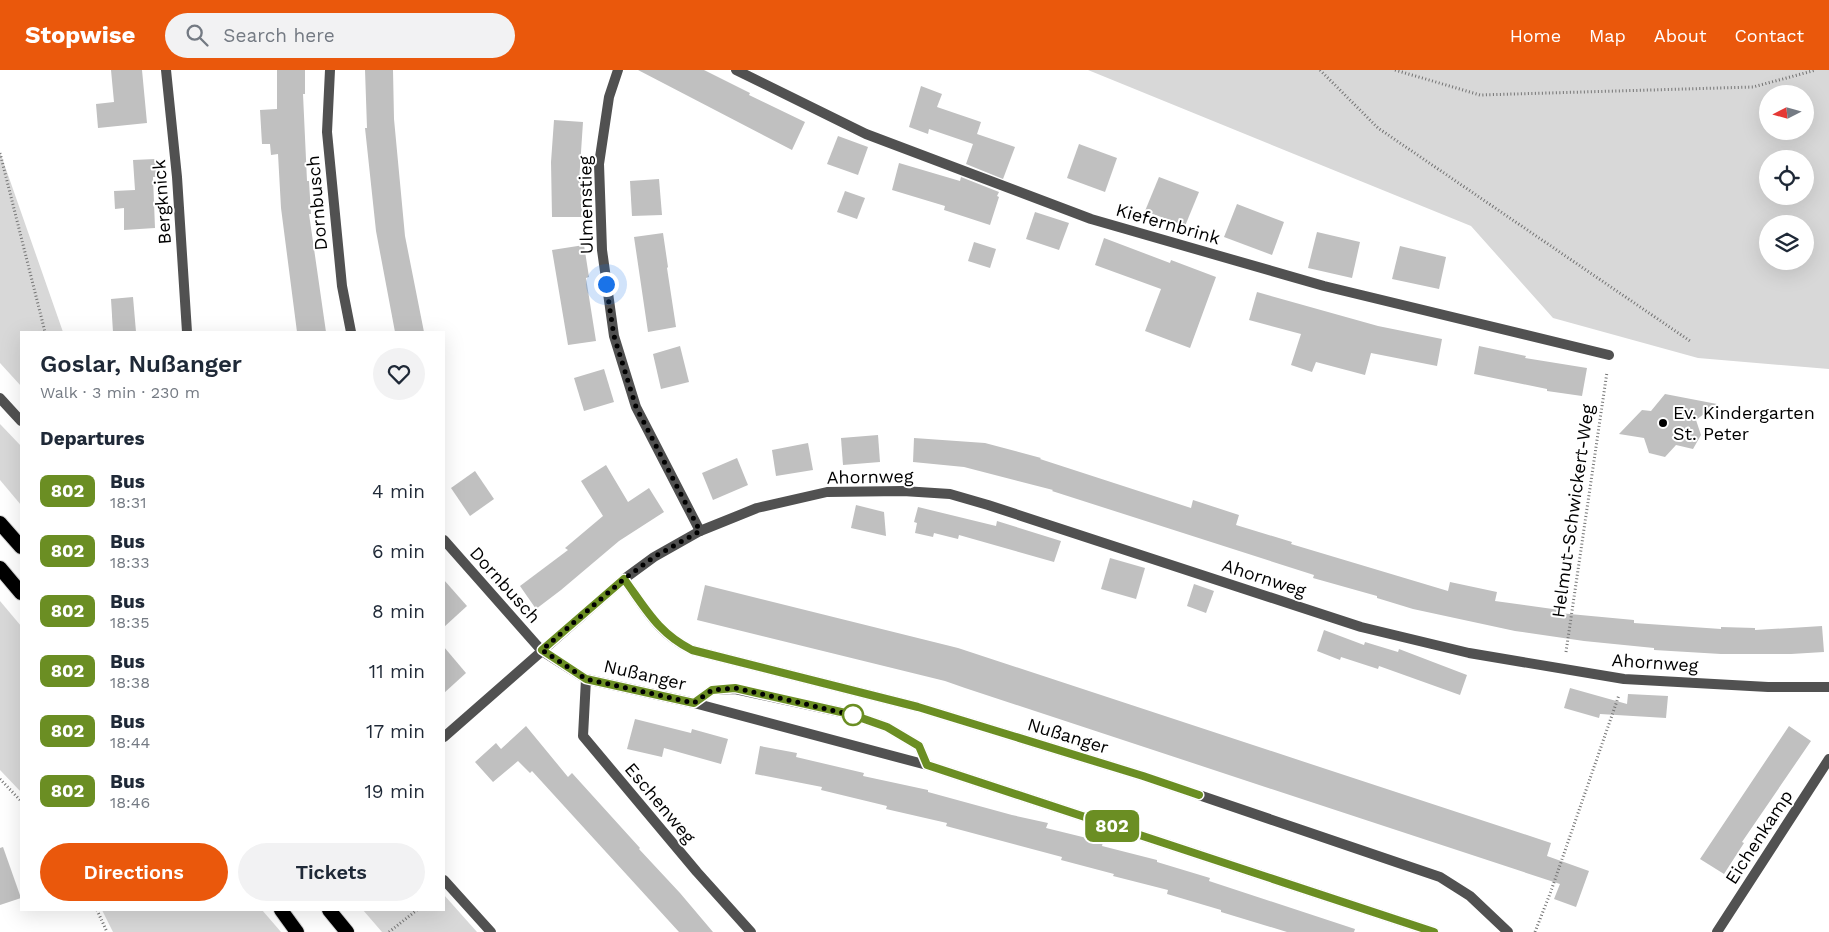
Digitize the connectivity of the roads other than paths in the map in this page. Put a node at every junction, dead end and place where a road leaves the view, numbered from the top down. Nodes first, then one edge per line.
1 (166, 70) edge
2 (330, 70) edge
3 (618, 70) edge
4 (736, 70) edge
5 (187, 331) edge
6 (351, 331) edge
7 (1609, 355) road end
8 (0, 398) edge
9 (20, 420) edge
10 (0, 523) edge
11 (700, 531) junction
12 (445, 541) edge
13 (20, 546) edge
14 (0, 568) edge
15 (624, 579) junction
16 (20, 592) edge
17 (542, 650) junction
18 (586, 679) junction
19 (1829, 687) edge
20 (694, 703) junction
21 (445, 736) edge
22 (1829, 759) edge
23 (927, 765) junction
24 (445, 881) edge
25 (282, 911) edge
26 (331, 911) edge
27 (297, 932) edge
28 (347, 932) edge
29 (491, 932) edge
30 (751, 932) edge
31 (1434, 932) edge
32 (1508, 932) edge
33 (1717, 932) edge

1 - 5 street, Bergknick
2 - 6 street, Dornbusch
3 - 11 street, Ulmenstieg
4 - 7 street, Kiefernbrink
8 - 9 street
10 - 13 highway
11 - 15 street, Ahornweg
11 - 19 street, Ahornweg
12 - 17 street, Dornbusch
14 - 16 highway
15 - 17 street, Ahornweg
15 - 32 street, Nußanger
17 - 18 street, Nußanger
17 - 21 street, Ahornweg
18 - 20 street, Nußanger
18 - 30 street, Eschenweg
20 - 23 street, Nußanger
20 - 23 street
22 - 33 street, Eichenkamp
23 - 31 street, Nußanger
24 - 29 street
25 - 27 highway
26 - 28 highway

